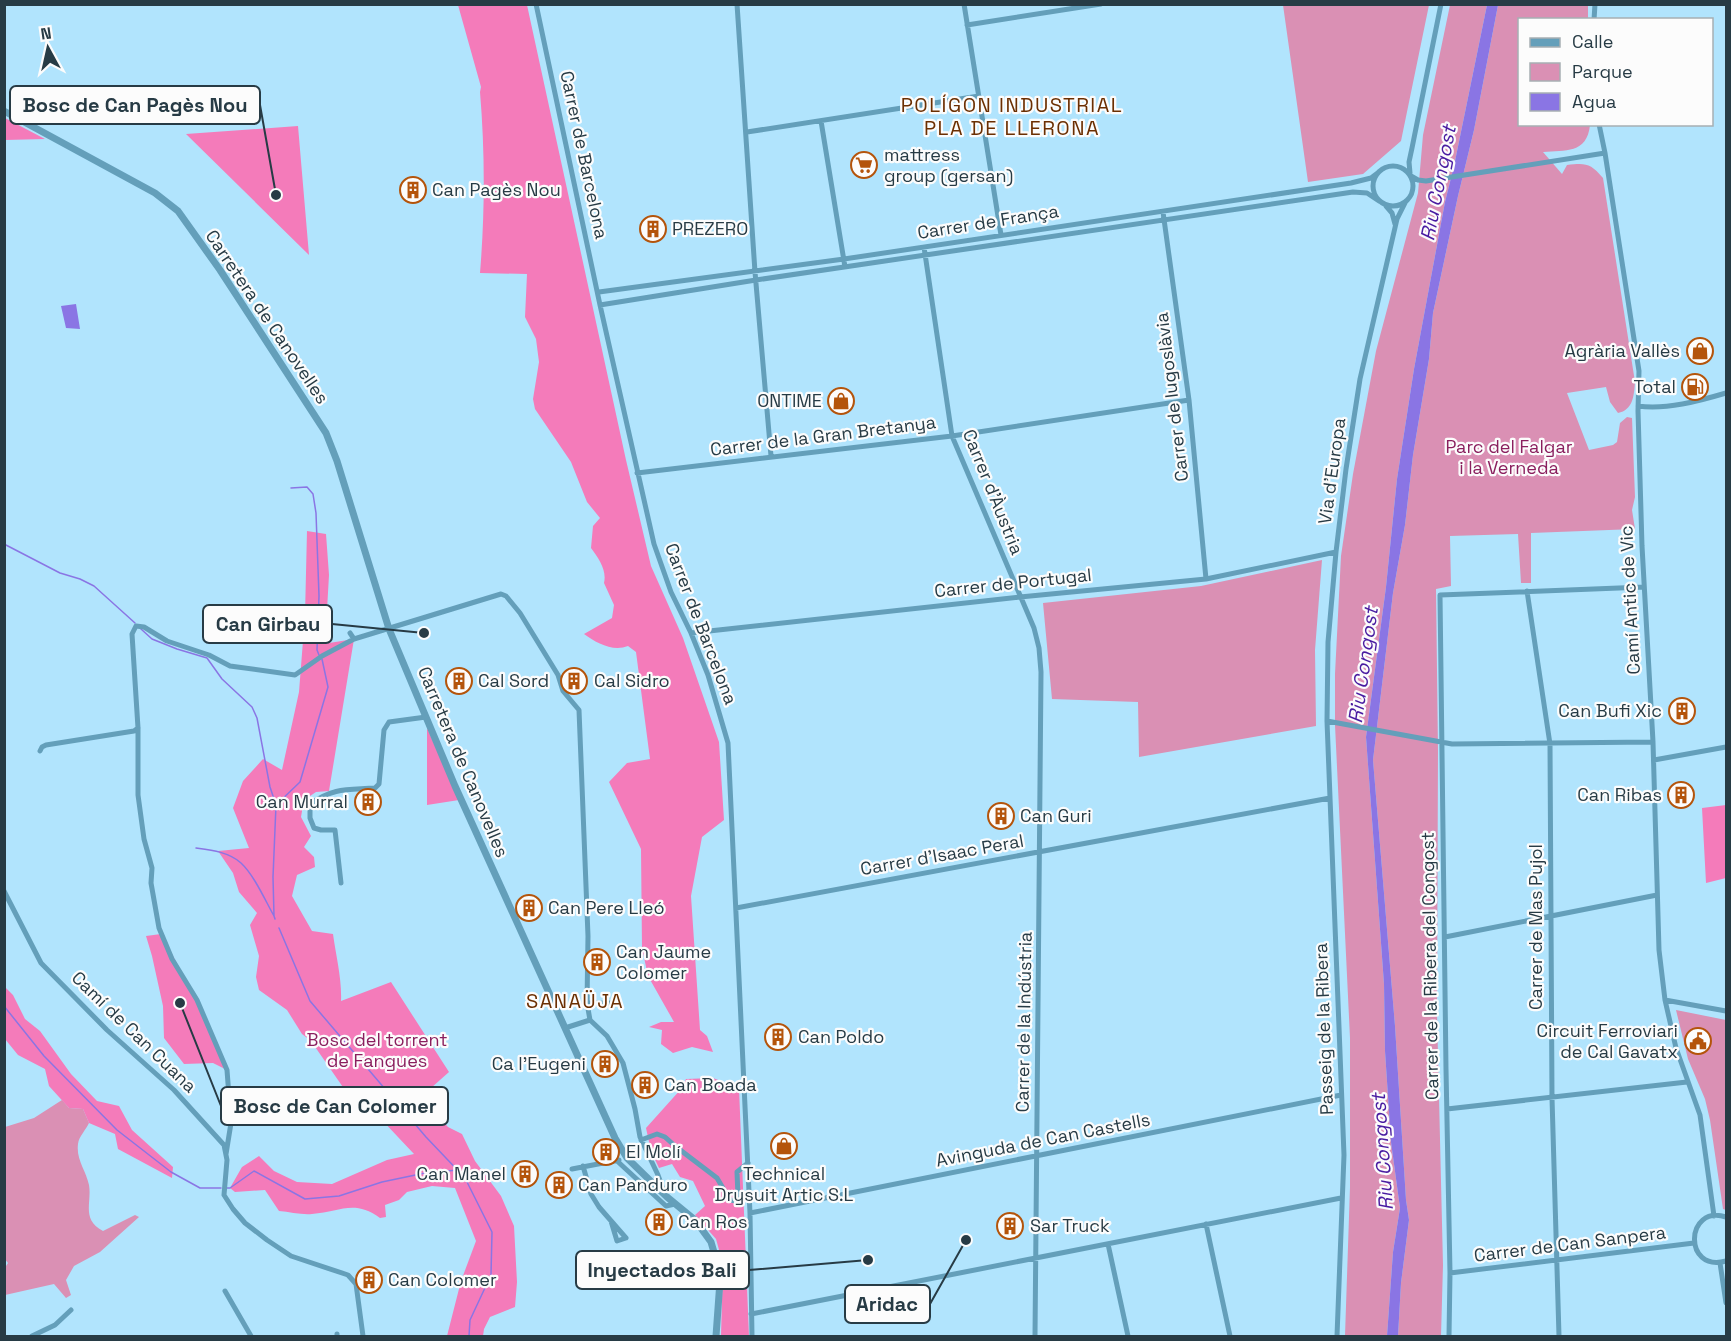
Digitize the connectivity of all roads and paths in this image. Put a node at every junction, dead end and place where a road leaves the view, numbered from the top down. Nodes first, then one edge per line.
1 (536, 4) edge
2 (737, 4) edge
3 (964, 4) edge
4 (1101, 4) edge
5 (1441, 4) edge
6 (968, 25) junction
7 (979, 96) junction
8 (4, 111) edge
9 (821, 121) junction
10 (1599, 126) edge
11 (747, 132) junction
12 (1412, 148) junction
13 (1605, 153) junction
14 (1388, 166) junction
15 (1379, 172) junction
16 (1410, 175) junction
17 (1424, 181) junction
18 (1414, 188) junction
19 (1381, 203) junction
20 (1405, 203) junction
21 (1163, 212) junction
22 (1164, 219) junction
23 (1395, 229) junction
24 (1001, 235) junction
25 (924, 247) junction
26 (925, 255) junction
27 (844, 259) junction
28 (844, 267) junction
29 (755, 272) junction
30 (756, 280) junction
31 (598, 292) junction
32 (600, 305) junction
33 (1726, 393) edge
34 (1189, 400) junction
35 (1638, 406) junction
36 (952, 436) junction
37 (771, 456) junction
38 (638, 473) junction
39 (1336, 552) junction
40 (1206, 579) junction
41 (1644, 587) junction
42 (1527, 591) junction
43 (1020, 597) junction
44 (389, 628) junction
45 (350, 633) dead end
46 (691, 633) junction
47 (354, 639) junction
48 (426, 717) junction
49 (1327, 721) junction
50 (138, 728) junction
51 (1439, 742) junction
52 (1653, 742) junction
53 (1550, 744) junction
54 (1726, 747) edge
55 (40, 751) dead end
56 (1654, 760) junction
57 (1330, 798) junction
58 (1040, 853) junction
59 (341, 883) dead end
60 (4, 891) edge
61 (1657, 895) junction
62 (736, 908) junction
63 (1551, 916) junction
64 (1444, 937) junction
65 (1665, 1000) junction
66 (587, 1003) junction
67 (612, 1004) dead end
68 (1726, 1011) edge
69 (590, 1020) junction
70 (565, 1028) junction
71 (1687, 1082) junction
72 (1341, 1095) junction
73 (1552, 1098) junction
74 (1446, 1109) junction
75 (641, 1140) junction
76 (226, 1154) junction
77 (1037, 1157) junction
78 (627, 1158) junction
79 (616, 1160) junction
80 (748, 1163) junction
81 (584, 1166) junction
82 (572, 1169) dead end
83 (666, 1197) junction
84 (1341, 1198) junction
85 (675, 1204) junction
86 (750, 1213) junction
87 (1714, 1216) junction
88 (1726, 1217) edge
89 (611, 1221) dead end
90 (1206, 1224) junction
91 (1694, 1243) junction
92 (1108, 1244) junction
93 (1036, 1258) junction
94 (1557, 1261) junction
95 (1726, 1261) edge
96 (1720, 1263) junction
97 (1450, 1273) junction
98 (1725, 1288) edge
99 (225, 1291) dead end
100 (1726, 1303) edge
101 (71, 1310) dead end
102 (751, 1314) junction
103 (32, 1336) edge
104 (251, 1336) edge
105 (363, 1336) edge
106 (716, 1336) edge
107 (752, 1336) edge
108 (1035, 1336) edge
109 (1128, 1336) edge
110 (1230, 1336) edge
111 (1337, 1336) edge
112 (1449, 1336) edge
113 (1559, 1336) edge

1 - 31 street, Carrer de Barcelona
2 - 11 street
3 - 6 street
4 - 6 street
5 - 12 street
6 - 7 street
7 - 9 street
7 - 24 street
8 - 44 street, Carretera de Canovelles
9 - 11 street
9 - 27 street
10 - 13 street, Camí Antic de Vic
11 - 29 street
12 - 14 street
12 - 16 street
13 - 17 street
13 - 35 street, Camí Antic de Vic
14 - 15 street
14 - 16 street
15 - 19 street
15 - 21 street, Carrer de França
16 - 17 street
16 - 18 street
17 - 18 street
18 - 20 street
19 - 20 street
19 - 22 street, Carrer de França
19 - 23 street
20 - 23 street, Via d'Europa
21 - 22 street, Carrer de Iugoslàvia
21 - 24 street, Carrer de França
22 - 26 street, Carrer de França
22 - 34 street, Carrer de Iugoslàvia
23 - 39 street, Via d'Europa
24 - 25 street, Carrer de França
25 - 26 street, Carrer d'Àustria
25 - 27 street, Carrer de França
26 - 28 street, Carrer de França
26 - 36 street, Carrer d'Àustria
27 - 28 street
27 - 29 street, Carrer de França
28 - 30 street, Carrer de França
29 - 30 street
29 - 31 street, Carrer de França
30 - 32 street, Carrer de França
30 - 37 street
31 - 32 street, Carrer de Barcelona
32 - 38 street, Carrer de Barcelona
33 - 35 street
34 - 36 street, Carrer de la Gran Bretanya
34 - 40 street, Carrer de Iugoslàvia
35 - 41 street, Camí Antic de Vic
36 - 37 street, Carrer de la Gran Bretanya
36 - 43 street, Carrer d'Àustria
37 - 38 street, Carrer de la Gran Bretanya
38 - 46 street, Carrer de Barcelona
39 - 40 street, Carrer de Portugal
39 - 49 street, Via d'Europa
40 - 43 street, Carrer de Portugal
41 - 42 street
41 - 52 street, Camí Antic de Vic
42 - 51 street, Carrer de la Ribera del Congost
42 - 53 street, Carrer de Mas Pujol
43 - 46 street, Carrer de Portugal
43 - 58 street, Carrer d'Àustria
44 - 47 street
44 - 48 street, Carretera de Canovelles
44 - 66 street
45 - 47 street
46 - 62 street, Carrer de Barcelona
47 - 50 street
48 - 59 street
48 - 70 street, Carretera de Canovelles
49 - 51 street
49 - 57 street, Passeig de la Ribera
50 - 55 street
50 - 76 street
51 - 53 street
51 - 64 street, Carrer de la Ribera del Congost
52 - 53 street
52 - 56 street, Camí Antic de Vic
53 - 63 street, Carrer de Mas Pujol
54 - 56 street
56 - 61 street, Camí Antic de Vic
57 - 58 street, Carrer d'Isaac Peral
57 - 72 street, Passeig de la Ribera
58 - 62 street, Carrer d'Isaac Peral
58 - 77 street, Carrer de la Indústria
60 - 76 street, Camí de Can Cuana
61 - 63 street
61 - 65 street, Camí Antic de Vic
62 - 80 street, Carrer de Barcelona
63 - 64 street
63 - 73 street, Carrer de Mas Pujol
64 - 74 street, Carrer de la Ribera del Congost
65 - 68 street
65 - 71 street, Camí Antic de Vic
66 - 67 street
66 - 69 street
69 - 70 street
69 - 75 street
70 - 78 street, Carretera de Canovelles
71 - 73 street
71 - 87 street, Camí Antic de Vic
72 - 77 street, Avinguda de Can Castells
72 - 84 street, Passeig de la Ribera
73 - 74 street
73 - 94 street, Carrer de Mas Pujol
74 - 97 street, Carrer de la Ribera del Congost
75 - 80 street
75 - 83 street
76 - 105 street
77 - 86 street, Avinguda de Can Castells
77 - 93 street, Carrer de la Indústria
78 - 79 street
78 - 83 street, Carretera de Canovelles
79 - 81 street
79 - 85 street
80 - 86 street, Carrer de Barcelona
81 - 82 street
81 - 89 street
83 - 85 street, Carretera de Canovelles
84 - 90 street
84 - 111 street, Passeig de la Ribera
85 - 106 street, Carretera de Canovelles
86 - 102 street, Carrer de Barcelona
87 - 88 street
87 - 91 street
90 - 92 street
90 - 110 street
91 - 94 street, Carrer de Can Sanpera
91 - 96 street
92 - 93 street
92 - 109 street
93 - 102 street
93 - 108 street, Carrer de la Indústria
94 - 97 street, Carrer de Can Sanpera
94 - 113 street, Carrer de Mas Pujol
95 - 96 street
96 - 98 street
97 - 112 street, Carrer de la Ribera del Congost
98 - 100 street
99 - 104 street
101 - 103 street
102 - 107 street, Carrer de Barcelona

